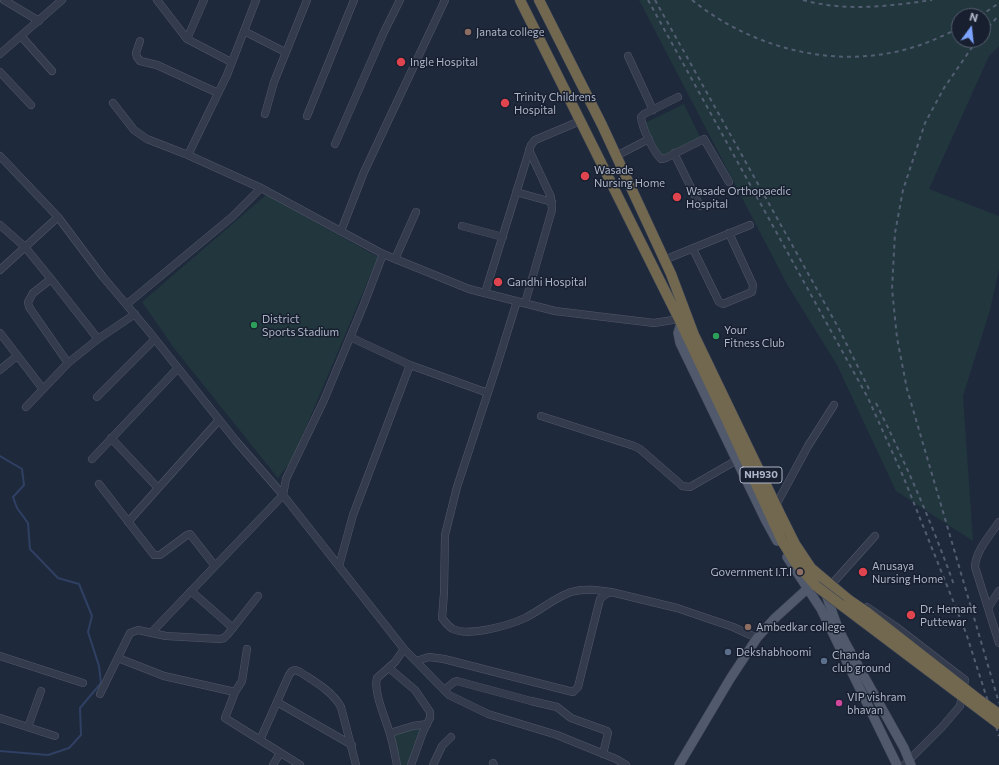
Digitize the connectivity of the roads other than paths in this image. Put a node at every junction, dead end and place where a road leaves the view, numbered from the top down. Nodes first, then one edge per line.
1 (4, 0) edge
2 (62, 0) edge
3 (157, 0) edge
4 (204, 0) edge
5 (256, 0) edge
6 (307, 0) edge
7 (354, 0) edge
8 (400, 0) edge
9 (445, 0) edge
10 (521, 0) edge
11 (539, 0) edge
12 (39, 21) junction
13 (244, 31) junction
14 (21, 36) junction
15 (187, 38) junction
16 (140, 40) dead end
17 (285, 52) junction
18 (0, 54) edge
19 (628, 56) dead end
20 (232, 62) junction
21 (52, 70) dead end
22 (0, 72) edge
23 (218, 93) junction
24 (678, 97) dead end
25 (113, 103) dead end
26 (31, 104) dead end
27 (653, 110) junction
28 (265, 114) dead end
29 (307, 116) dead end
30 (580, 121) junction
31 (649, 139) junction
32 (335, 144) dead end
33 (529, 150) junction
34 (674, 154) junction
35 (188, 155) junction
36 (0, 156) edge
37 (616, 156) junction
38 (729, 182) dead end
39 (261, 188) junction
40 (516, 192) junction
41 (552, 202) junction
42 (700, 206) dead end
43 (416, 212) dead end
44 (58, 217) junction
45 (0, 225) edge
46 (750, 225) dead end
47 (462, 226) dead end
48 (341, 231) junction
49 (729, 233) junction
50 (503, 237) junction
51 (25, 248) junction
52 (693, 249) junction
53 (383, 254) junction
54 (396, 259) junction
55 (664, 260) junction
56 (0, 270) edge
57 (52, 279) junction
58 (485, 293) junction
59 (516, 301) junction
60 (525, 303) junction
61 (127, 304) junction
62 (135, 314) junction
63 (680, 321) junction
64 (0, 333) edge
65 (350, 337) junction
66 (98, 339) junction
67 (155, 339) junction
68 (17, 356) junction
69 (68, 363) junction
70 (410, 364) junction
71 (178, 368) junction
72 (0, 370) edge
73 (43, 389) junction
74 (488, 393) junction
75 (97, 397) dead end
76 (834, 405) dead end
77 (26, 407) dead end
78 (541, 416) dead end
79 (219, 420) junction
80 (111, 438) junction
81 (92, 458) dead end
82 (737, 460) junction
83 (99, 484) dead end
84 (158, 488) junction
85 (283, 496) junction
86 (776, 505) junction
87 (128, 522) junction
88 (999, 522) edge
89 (875, 536) dead end
90 (215, 566) junction
91 (339, 566) junction
92 (819, 575) junction
93 (835, 588) junction
94 (807, 589) junction
95 (191, 591) junction
96 (999, 591) edge
97 (611, 592) junction
98 (258, 596) dead end
99 (988, 608) junction
100 (233, 628) junction
101 (151, 633) junction
102 (757, 638) junction
103 (999, 643) edge
104 (247, 649) dead end
105 (404, 649) junction
106 (0, 656) edge
107 (118, 658) junction
108 (416, 661) junction
109 (389, 668) junction
110 (83, 683) dead end
111 (444, 690) junction
112 (41, 691) dead end
113 (235, 692) junction
114 (100, 694) dead end
115 (277, 702) junction
116 (999, 714) edge
117 (0, 718) edge
118 (427, 724) junction
119 (999, 724) edge
120 (28, 728) junction
121 (390, 733) junction
122 (55, 736) dead end
123 (451, 737) dead end
124 (260, 740) junction
125 (352, 745) junction
126 (280, 753) junction
127 (603, 754) junction
128 (908, 763) edge
129 (273, 765) edge
130 (300, 765) edge
131 (356, 765) edge
132 (397, 765) edge
133 (411, 765) edge
134 (434, 765) edge
135 (626, 765) edge
136 (679, 765) edge
137 (897, 765) edge

1 - 12 street
2 - 12 street
3 - 15 street
4 - 15 street
5 - 13 street
6 - 17 street
7 - 29 street
8 - 32 street
9 - 48 street
10 - 30 highway, NH930
11 - 37 highway, NH930
12 - 14 street
13 - 17 street
13 - 20 street
14 - 18 street
14 - 21 street
15 - 20 street
16 - 23 street
17 - 28 street
19 - 27 street
20 - 23 street
22 - 26 street
23 - 35 street
24 - 27 street
25 - 35 street
27 - 31 street
30 - 33 street
30 - 63 highway, NH930
31 - 34 street
31 - 37 street
33 - 40 street
33 - 41 street
34 - 38 street
34 - 42 street
35 - 39 street
36 - 44 street
37 - 55 highway, NH930
39 - 48 street
39 - 61 street
40 - 41 street
40 - 50 street
41 - 60 street
43 - 54 street
44 - 51 street
44 - 61 street
45 - 51 street
46 - 49 street
47 - 50 street
48 - 53 street
49 - 52 street
49 - 52 street
50 - 58 street
51 - 56 street
51 - 57 street
52 - 55 street
53 - 54 street
53 - 65 street
54 - 58 street
55 - 86 highway, NH930
57 - 66 street
57 - 69 street
58 - 59 street
59 - 60 street
59 - 74 street
60 - 63 street
61 - 62 street
62 - 66 street
62 - 67 street
63 - 82 main road
63 - 119 highway, NH930, bridge
64 - 68 street
65 - 70 street
65 - 85 street
66 - 69 street
67 - 71 street
67 - 75 street
68 - 72 street
68 - 73 street
69 - 73 street
70 - 74 street
70 - 91 street
71 - 79 street
71 - 80 street
73 - 77 street
74 - 97 street
76 - 86 street
78 - 82 street
79 - 84 street
79 - 85 street
80 - 81 street
80 - 84 street
82 - 94 main road
83 - 87 street
84 - 87 street
85 - 90 street
85 - 91 street
86 - 92 highway, NH930
87 - 90 street
88 - 99 street
89 - 93 street
90 - 95 street
91 - 105 street
92 - 93 highway, NH930
92 - 128 main road
93 - 116 highway, NH930, bridge
93 - 128 street
94 - 102 main road
94 - 137 main road
95 - 100 street
95 - 101 street
96 - 99 street
97 - 102 street
97 - 108 street
98 - 100 street
99 - 103 street
100 - 101 street
101 - 107 street
102 - 136 main road
104 - 113 street
105 - 108 street
105 - 109 street
106 - 110 street
107 - 113 street
107 - 114 street
108 - 111 street
109 - 118 street
109 - 121 street
111 - 127 street
111 - 127 street
112 - 120 street
113 - 124 street
115 - 124 street
115 - 125 street
115 - 125 street
117 - 120 street
118 - 121 street
118 - 133 street
120 - 122 street
121 - 132 street
123 - 134 street
124 - 126 street
125 - 131 street
126 - 129 street
126 - 130 street
127 - 135 street

